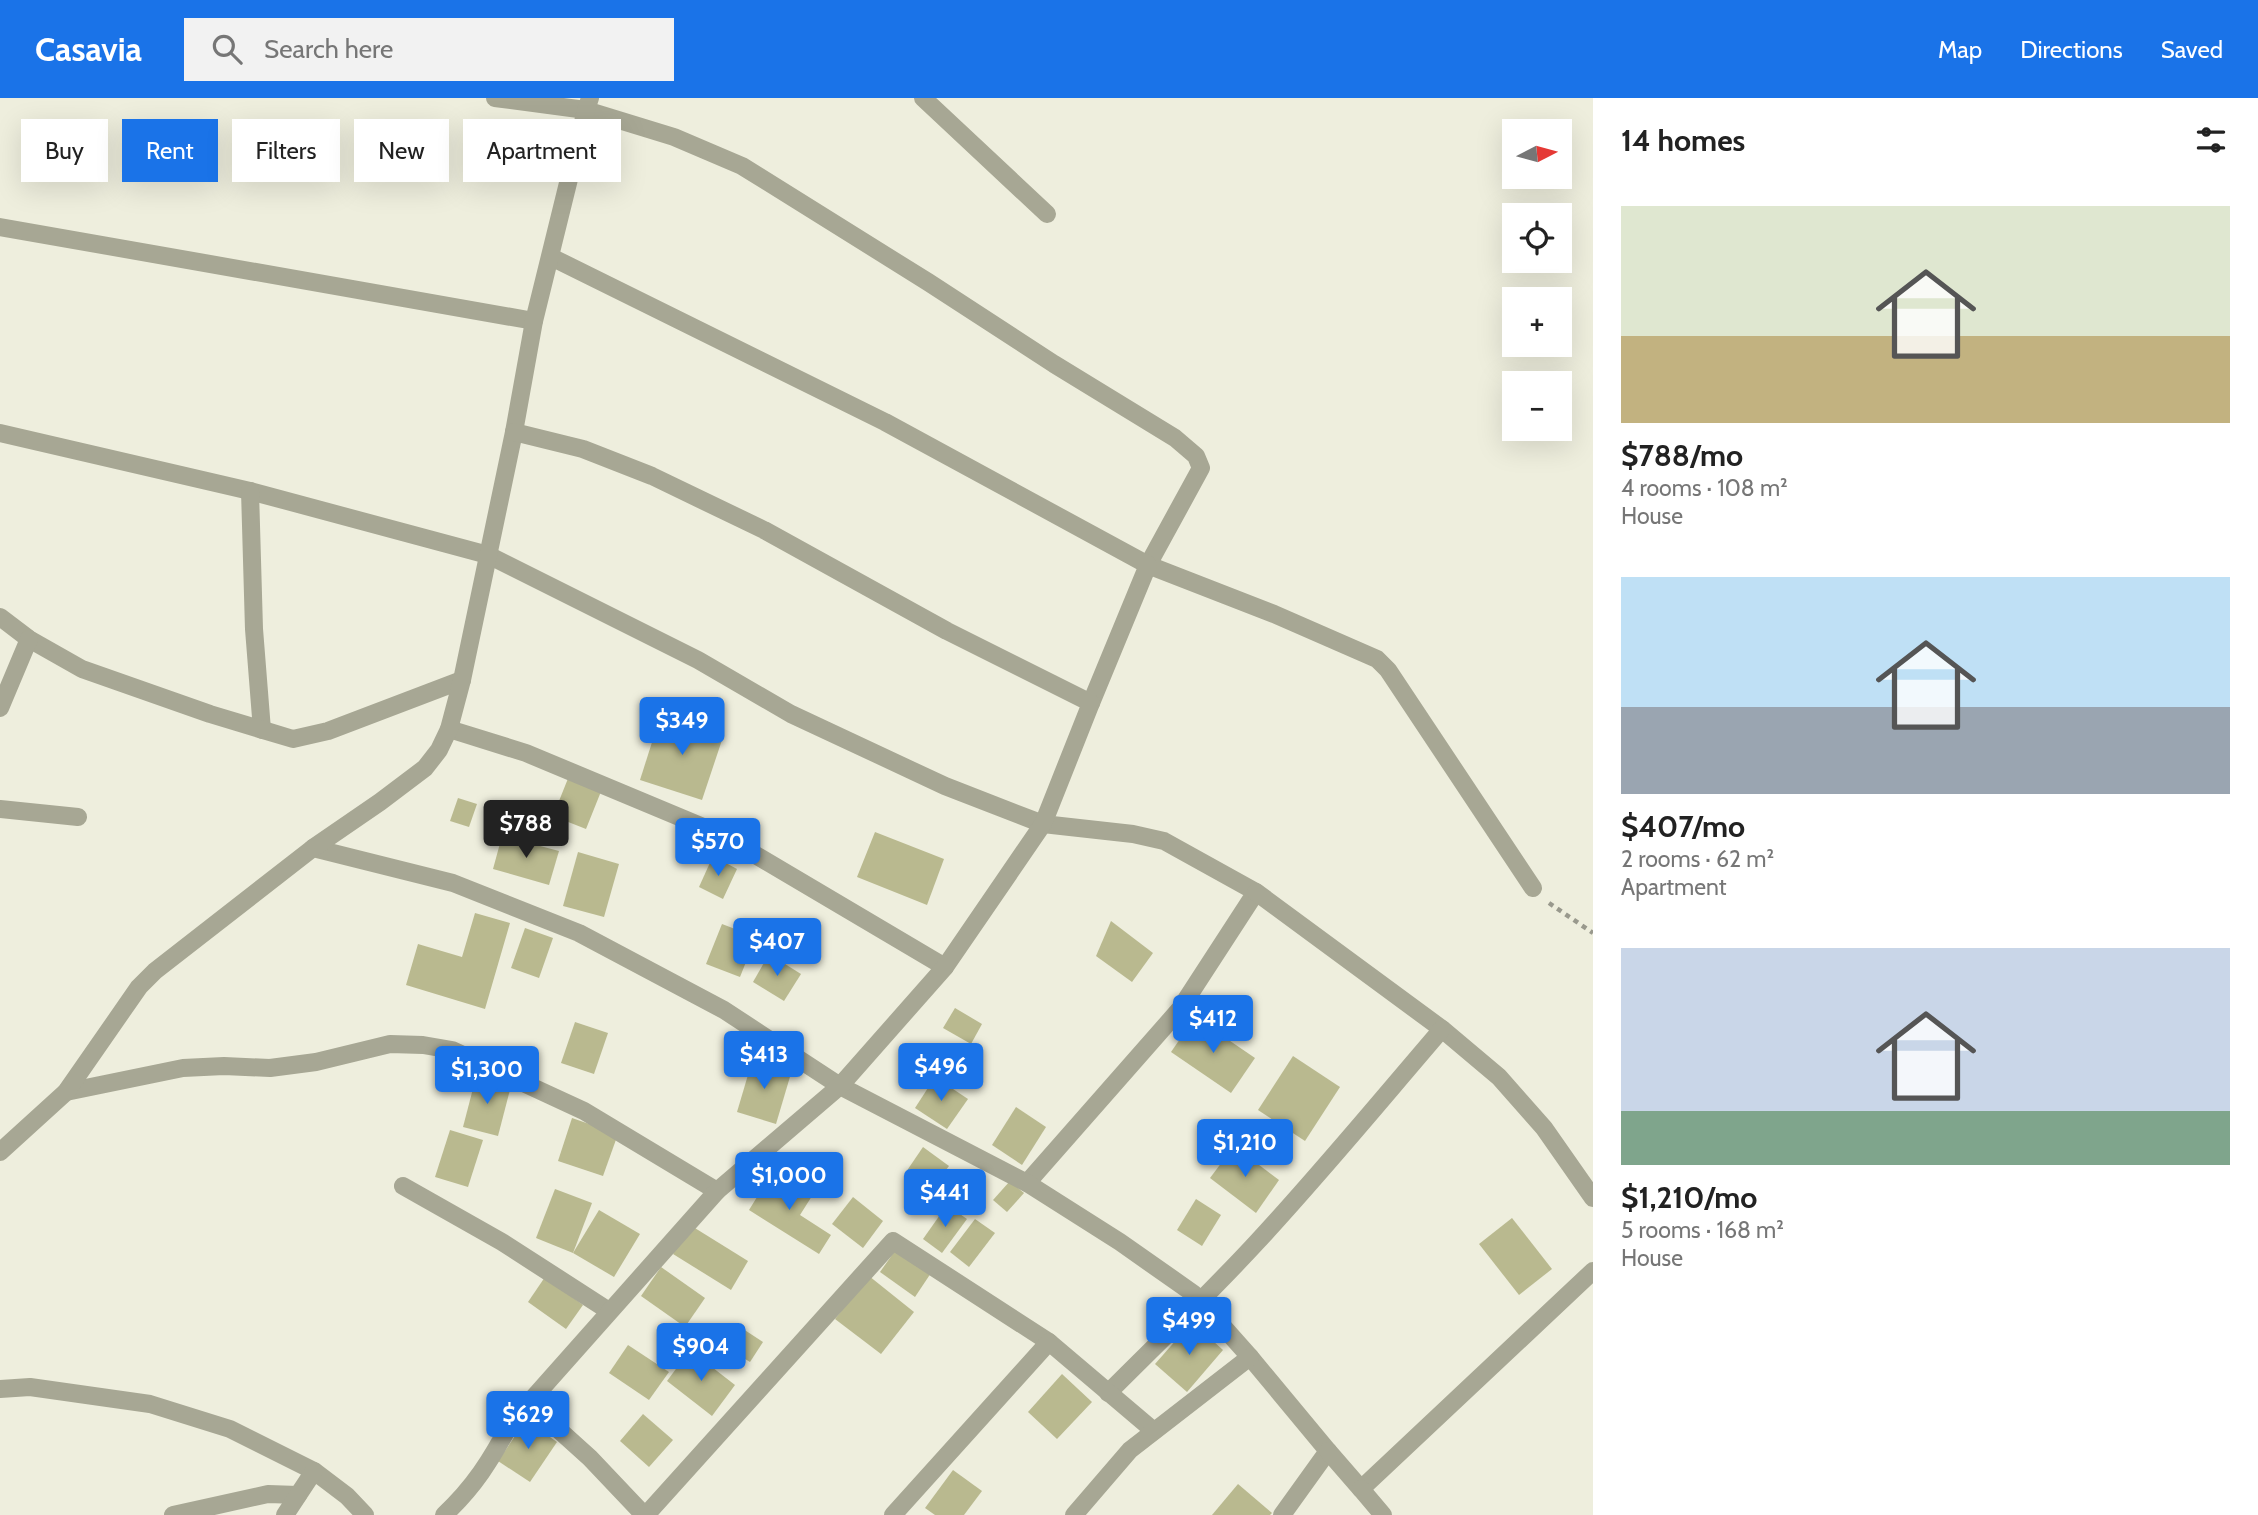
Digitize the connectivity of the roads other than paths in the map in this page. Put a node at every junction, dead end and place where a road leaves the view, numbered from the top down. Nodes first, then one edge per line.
1 (495, 98) edge
2 (923, 98) edge
3 (588, 104) edge
4 (1047, 214) dead end
5 (0, 226) edge
6 (551, 257) junction
7 (534, 321) junction
8 (514, 432) junction
9 (0, 433) edge
10 (250, 491) junction
11 (488, 555) junction
12 (1148, 565) junction
13 (0, 617) edge
14 (29, 639) junction
15 (462, 680) junction
16 (1091, 703) junction
17 (0, 708) edge
18 (449, 729) junction
19 (262, 730) junction
20 (0, 809) edge
21 (78, 817) dead end
22 (1043, 824) junction
23 (313, 848) junction
24 (1533, 888) road end
25 (1256, 892) junction
26 (945, 967) junction
27 (1442, 1029) junction
28 (840, 1086) junction
29 (66, 1092) junction
30 (0, 1152) edge
31 (1027, 1183) junction
32 (403, 1186) dead end
33 (717, 1191) junction
34 (1593, 1198) edge
35 (1593, 1271) edge
36 (1201, 1301) junction
37 (609, 1311) junction
38 (1049, 1342) junction
39 (1250, 1357) junction
40 (0, 1389) edge
41 (1108, 1393) junction
42 (528, 1403) junction
43 (1154, 1432) junction
44 (1328, 1451) junction
45 (314, 1471) junction
46 (1361, 1489) junction
47 (298, 1495) junction
48 (173, 1515) edge
49 (285, 1515) edge
50 (365, 1515) edge
51 (444, 1515) edge
52 (645, 1515) edge
53 (893, 1515) edge
54 (1074, 1515) edge
55 (1282, 1515) edge
56 (1383, 1515) edge

1 - 3 street
2 - 4 street
3 - 6 street
3 - 12 street
5 - 7 street
6 - 7 street
6 - 12 street
7 - 8 street
8 - 11 street
8 - 16 street
9 - 10 street
10 - 11 street
10 - 19 street
11 - 15 street
11 - 22 street
12 - 16 street
12 - 24 street
13 - 14 street
14 - 17 street
14 - 19 street
15 - 18 street
15 - 19 street
16 - 22 street
18 - 23 street
18 - 26 street
20 - 21 street
22 - 25 street
22 - 26 street
23 - 28 street
23 - 29 street
25 - 27 street
25 - 31 street
26 - 28 street
27 - 34 street
27 - 36 street
28 - 31 street
28 - 33 street
29 - 30 street
29 - 33 street
31 - 36 street
32 - 37 street
33 - 37 street
35 - 46 street
36 - 39 street
36 - 41 street
37 - 42 street
38 - 41 street
38 - 52 street
38 - 53 street
39 - 43 street
39 - 44 street
40 - 45 street
41 - 43 street
42 - 51 street
42 - 52 street
43 - 54 street
44 - 46 street
44 - 55 street
45 - 47 street
45 - 50 street
46 - 56 street
47 - 48 street
47 - 49 street

